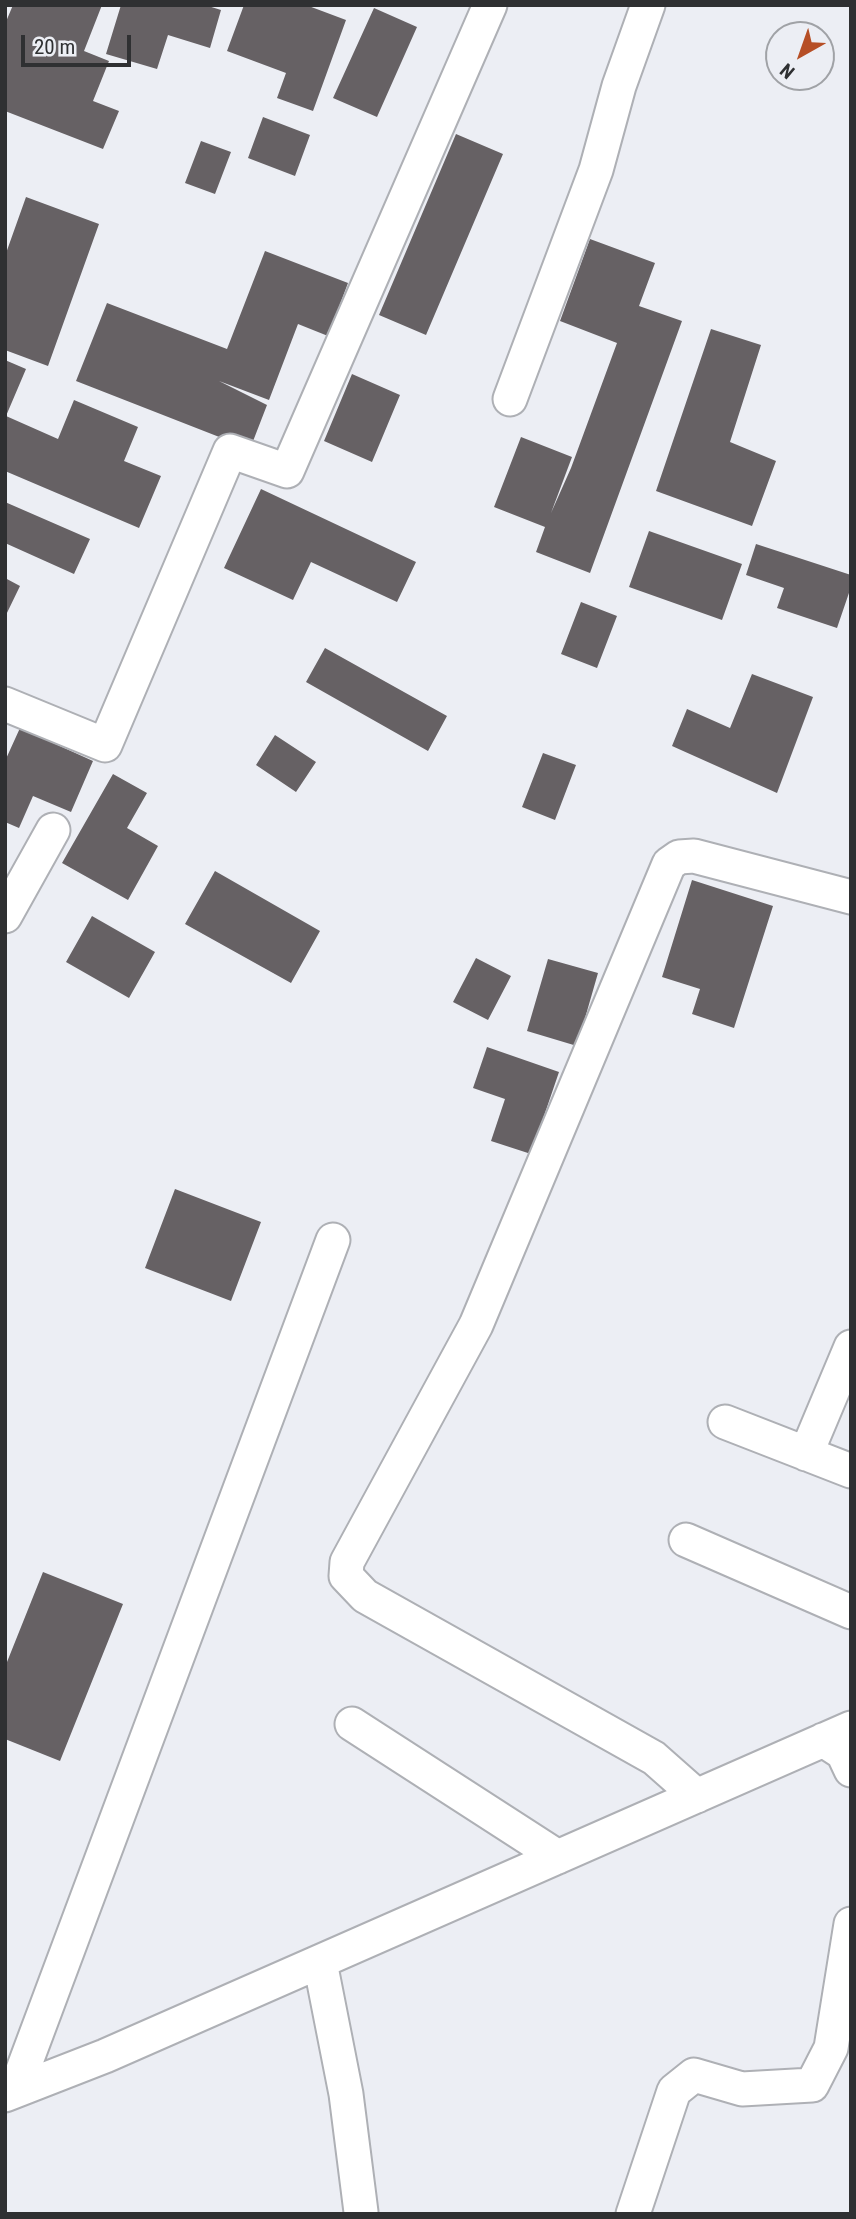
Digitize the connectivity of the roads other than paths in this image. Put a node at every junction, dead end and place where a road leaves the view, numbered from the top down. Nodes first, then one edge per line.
1 (490, 5) edge
2 (648, 5) edge
3 (510, 399) dead end
4 (5, 704) edge
5 (53, 830) dead end
6 (851, 897) edge
7 (5, 916) edge
8 (332, 1240) dead end
9 (851, 1347) edge
10 (724, 1422) dead end
11 (806, 1454) junction
12 (851, 1471) edge
13 (686, 1539) dead end
14 (851, 1612) edge
15 (352, 1724) dead end
16 (837, 1734) edge
17 (851, 1770) edge
18 (697, 1796) junction
19 (558, 1857) junction
20 (851, 1924) edge
21 (320, 1962) junction
22 (10, 2093) edge
23 (354, 2213) edge
24 (633, 2214) edge

1 - 4 street
2 - 3 street
5 - 7 street
6 - 18 street
8 - 22 street
9 - 11 street
10 - 11 street
11 - 12 street
13 - 14 street
15 - 19 street
16 - 17 street
16 - 18 street
18 - 19 street
19 - 21 street
20 - 24 street
21 - 22 street
21 - 23 street

